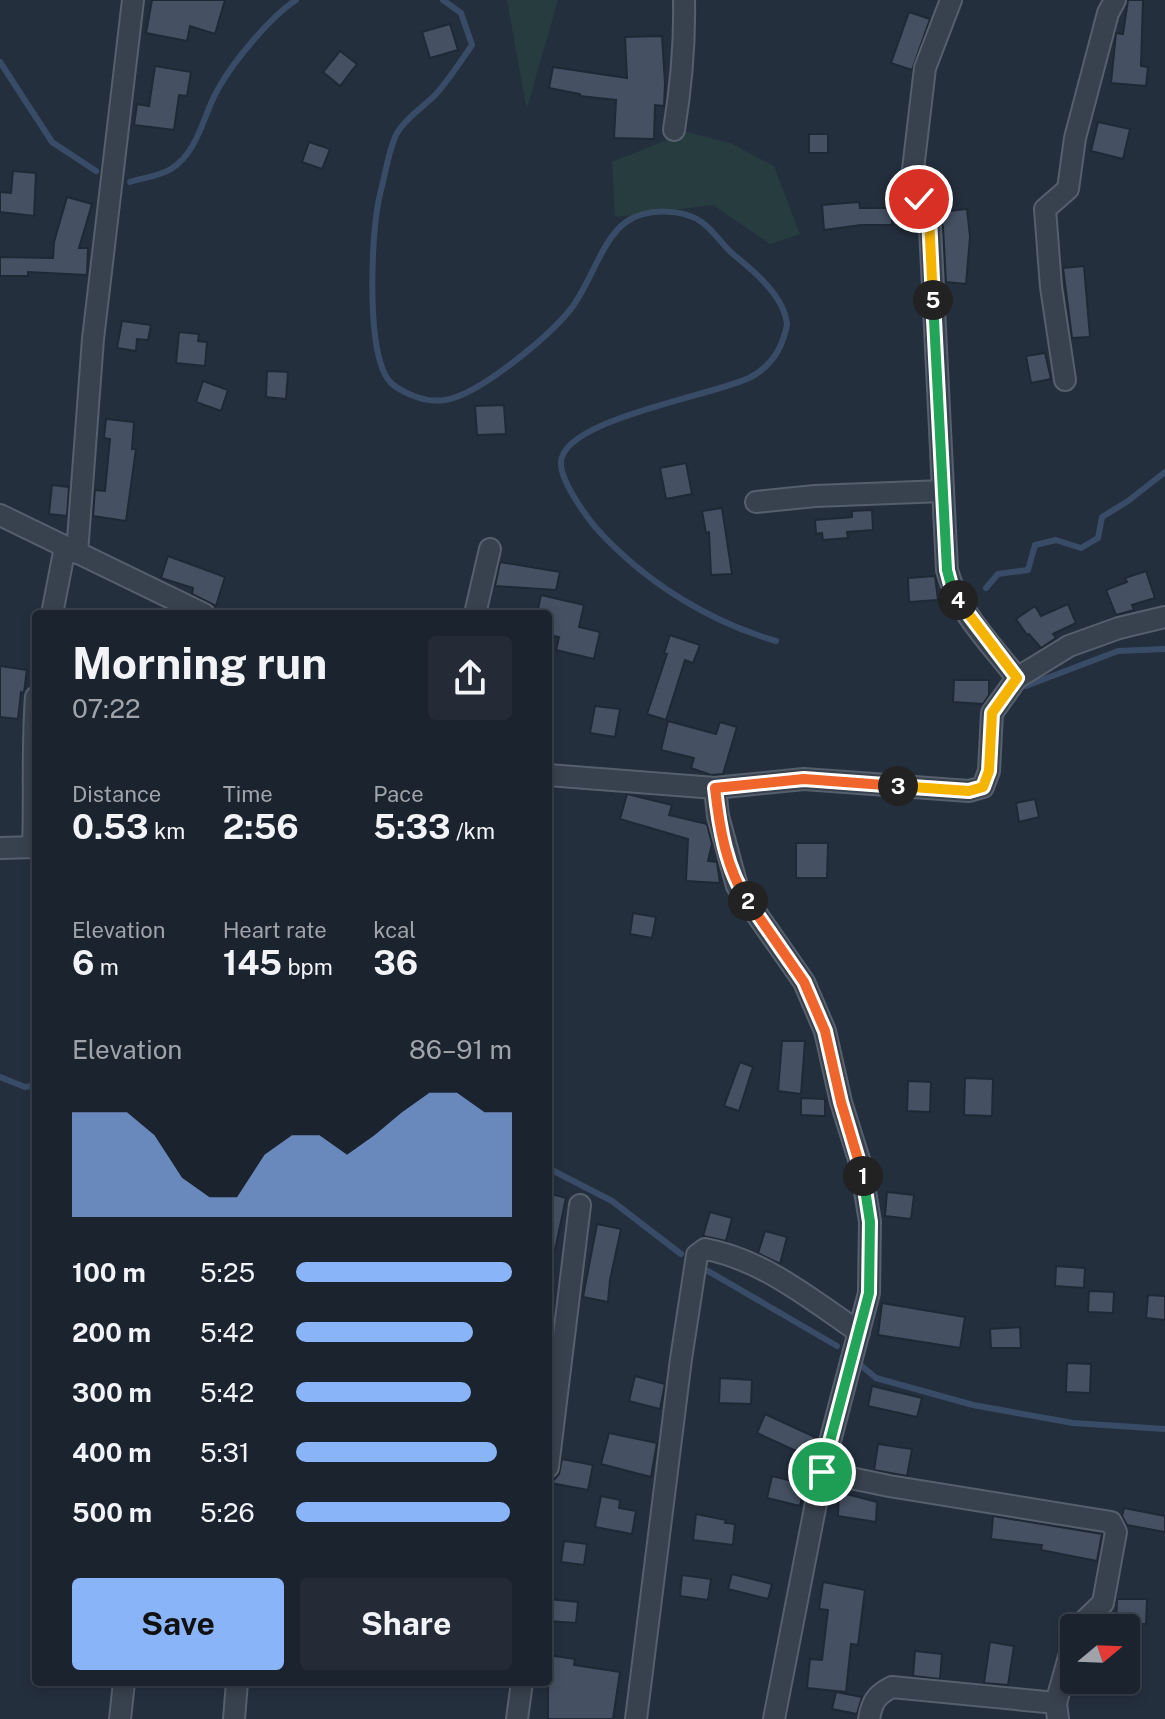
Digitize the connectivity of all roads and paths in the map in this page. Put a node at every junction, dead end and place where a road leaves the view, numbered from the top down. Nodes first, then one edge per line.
1 (133, 0) edge
2 (684, 0) edge
3 (951, 0) edge
4 (1115, 0) edge
5 (674, 130) dead end
6 (1065, 380) dead end
7 (943, 491) junction
8 (756, 502) dead end
9 (0, 515) edge
10 (490, 549) dead end
11 (71, 550) junction
12 (53, 610) edge
13 (196, 610) edge
14 (476, 610) edge
15 (1165, 617) edge
16 (1017, 678) junction
17 (552, 775) edge
18 (715, 788) junction
19 (32, 847) edge
20 (0, 848) edge
21 (580, 1205) dead end
22 (859, 1332) junction
23 (552, 1434) edge
24 (822, 1472) junction
25 (1092, 1614) edge
26 (124, 1686) edge
27 (237, 1686) edge
28 (521, 1686) edge
29 (1057, 1711) edge
30 (120, 1719) edge
31 (234, 1719) edge
32 (517, 1719) edge
33 (636, 1719) edge
34 (774, 1719) edge
35 (869, 1719) edge

1 - 11 street
2 - 5 street
3 - 7 street
4 - 6 street
7 - 8 street
7 - 16 street
9 - 11 street
10 - 14 street
11 - 12 street
11 - 13 street
15 - 16 street
16 - 18 street
17 - 18 street
18 - 22 street
19 - 20 street
21 - 23 street
22 - 24 street
22 - 33 street
24 - 25 street
24 - 34 street
26 - 30 street
27 - 31 street
28 - 32 street
29 - 35 street

